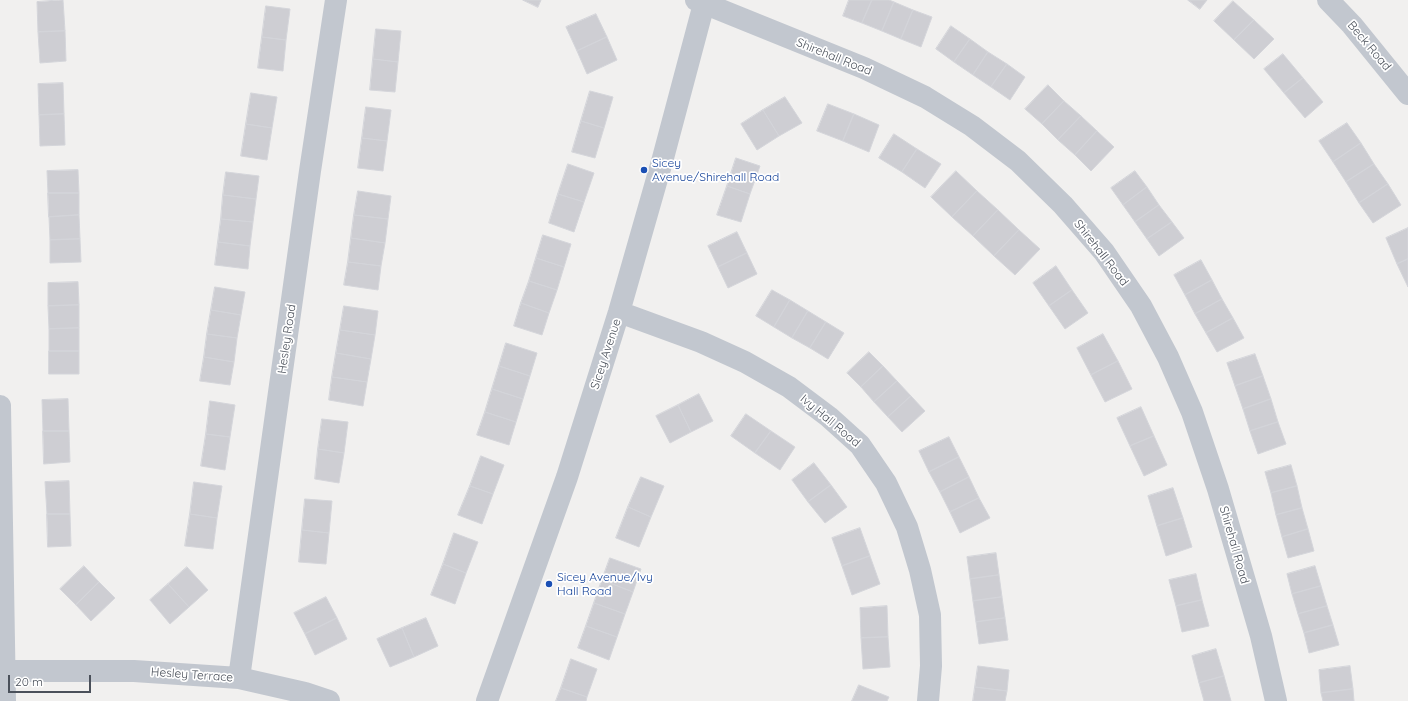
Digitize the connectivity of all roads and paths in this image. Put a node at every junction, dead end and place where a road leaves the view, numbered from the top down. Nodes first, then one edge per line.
1 (336, 0) edge
2 (1328, 0) edge
3 (701, 1) edge
4 (1408, 94) edge
5 (619, 312) junction
6 (0, 406) edge
7 (5, 671) junction
8 (239, 678) junction
9 (5, 701) edge
10 (329, 701) edge
11 (487, 701) edge
12 (928, 701) edge
13 (1276, 701) edge

1 - 8 street, Hesley Road
2 - 4 street, Beck Road
3 - 5 street, Sicey Avenue
3 - 13 street, Shirehall Road
5 - 11 street, Sicey Avenue
5 - 12 street, Ivy Hall Road
6 - 7 street
7 - 8 street, Hesley Terrace
7 - 9 street
8 - 10 street, Hesley Terrace

